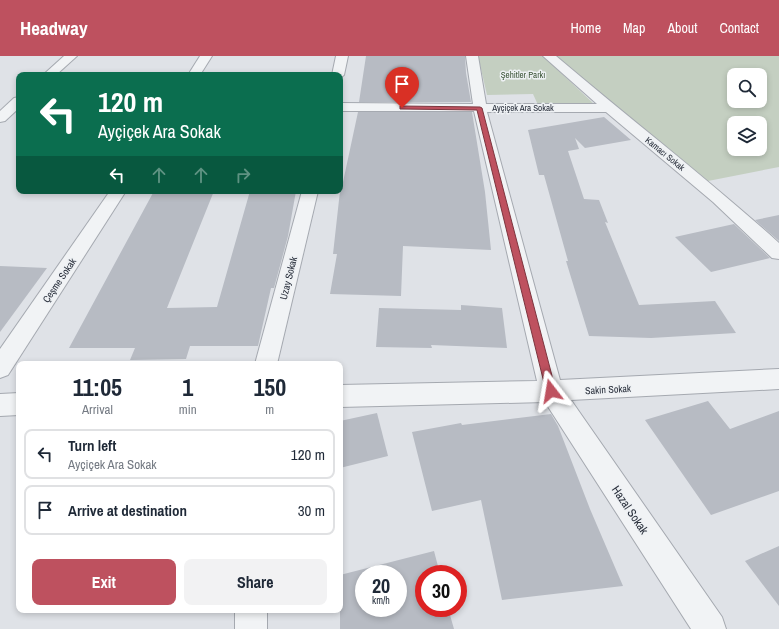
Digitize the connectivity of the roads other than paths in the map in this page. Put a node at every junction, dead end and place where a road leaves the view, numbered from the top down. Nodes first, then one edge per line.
1 (71, 56) edge
2 (206, 56) edge
3 (342, 56) edge
4 (472, 56) edge
5 (550, 56) edge
6 (52, 72) edge
7 (196, 72) edge
8 (339, 72) edge
9 (16, 101) edge
10 (0, 102) edge
11 (16, 103) edge
12 (343, 107) edge
13 (480, 108) junction
14 (609, 108) junction
15 (0, 118) edge
16 (116, 194) edge
17 (309, 194) edge
18 (779, 253) edge
19 (267, 361) edge
20 (0, 368) edge
21 (779, 380) edge
22 (551, 391) junction
23 (343, 396) edge
24 (16, 404) edge
25 (0, 405) edge
26 (251, 613) edge
27 (251, 629) edge
28 (710, 629) edge

1 - 6 street
2 - 7 street
3 - 8 street
4 - 13 street, Hazal Sokak
5 - 14 street, Kamacı Sokak
9 - 10 street
11 - 15 street
12 - 13 street, Ayçiçek Ara Sokak
13 - 14 street, Ayçiçek Ara Sokak
13 - 22 street, Hazal Sokak
14 - 18 street, Kamacı Sokak
16 - 20 street, Çeşme Sokak
17 - 19 street, Uzay Sokak
21 - 22 street, Sakin Sokak
22 - 23 street, Sakin Sokak
22 - 28 street, Hazal Sokak
24 - 25 street
26 - 27 street

